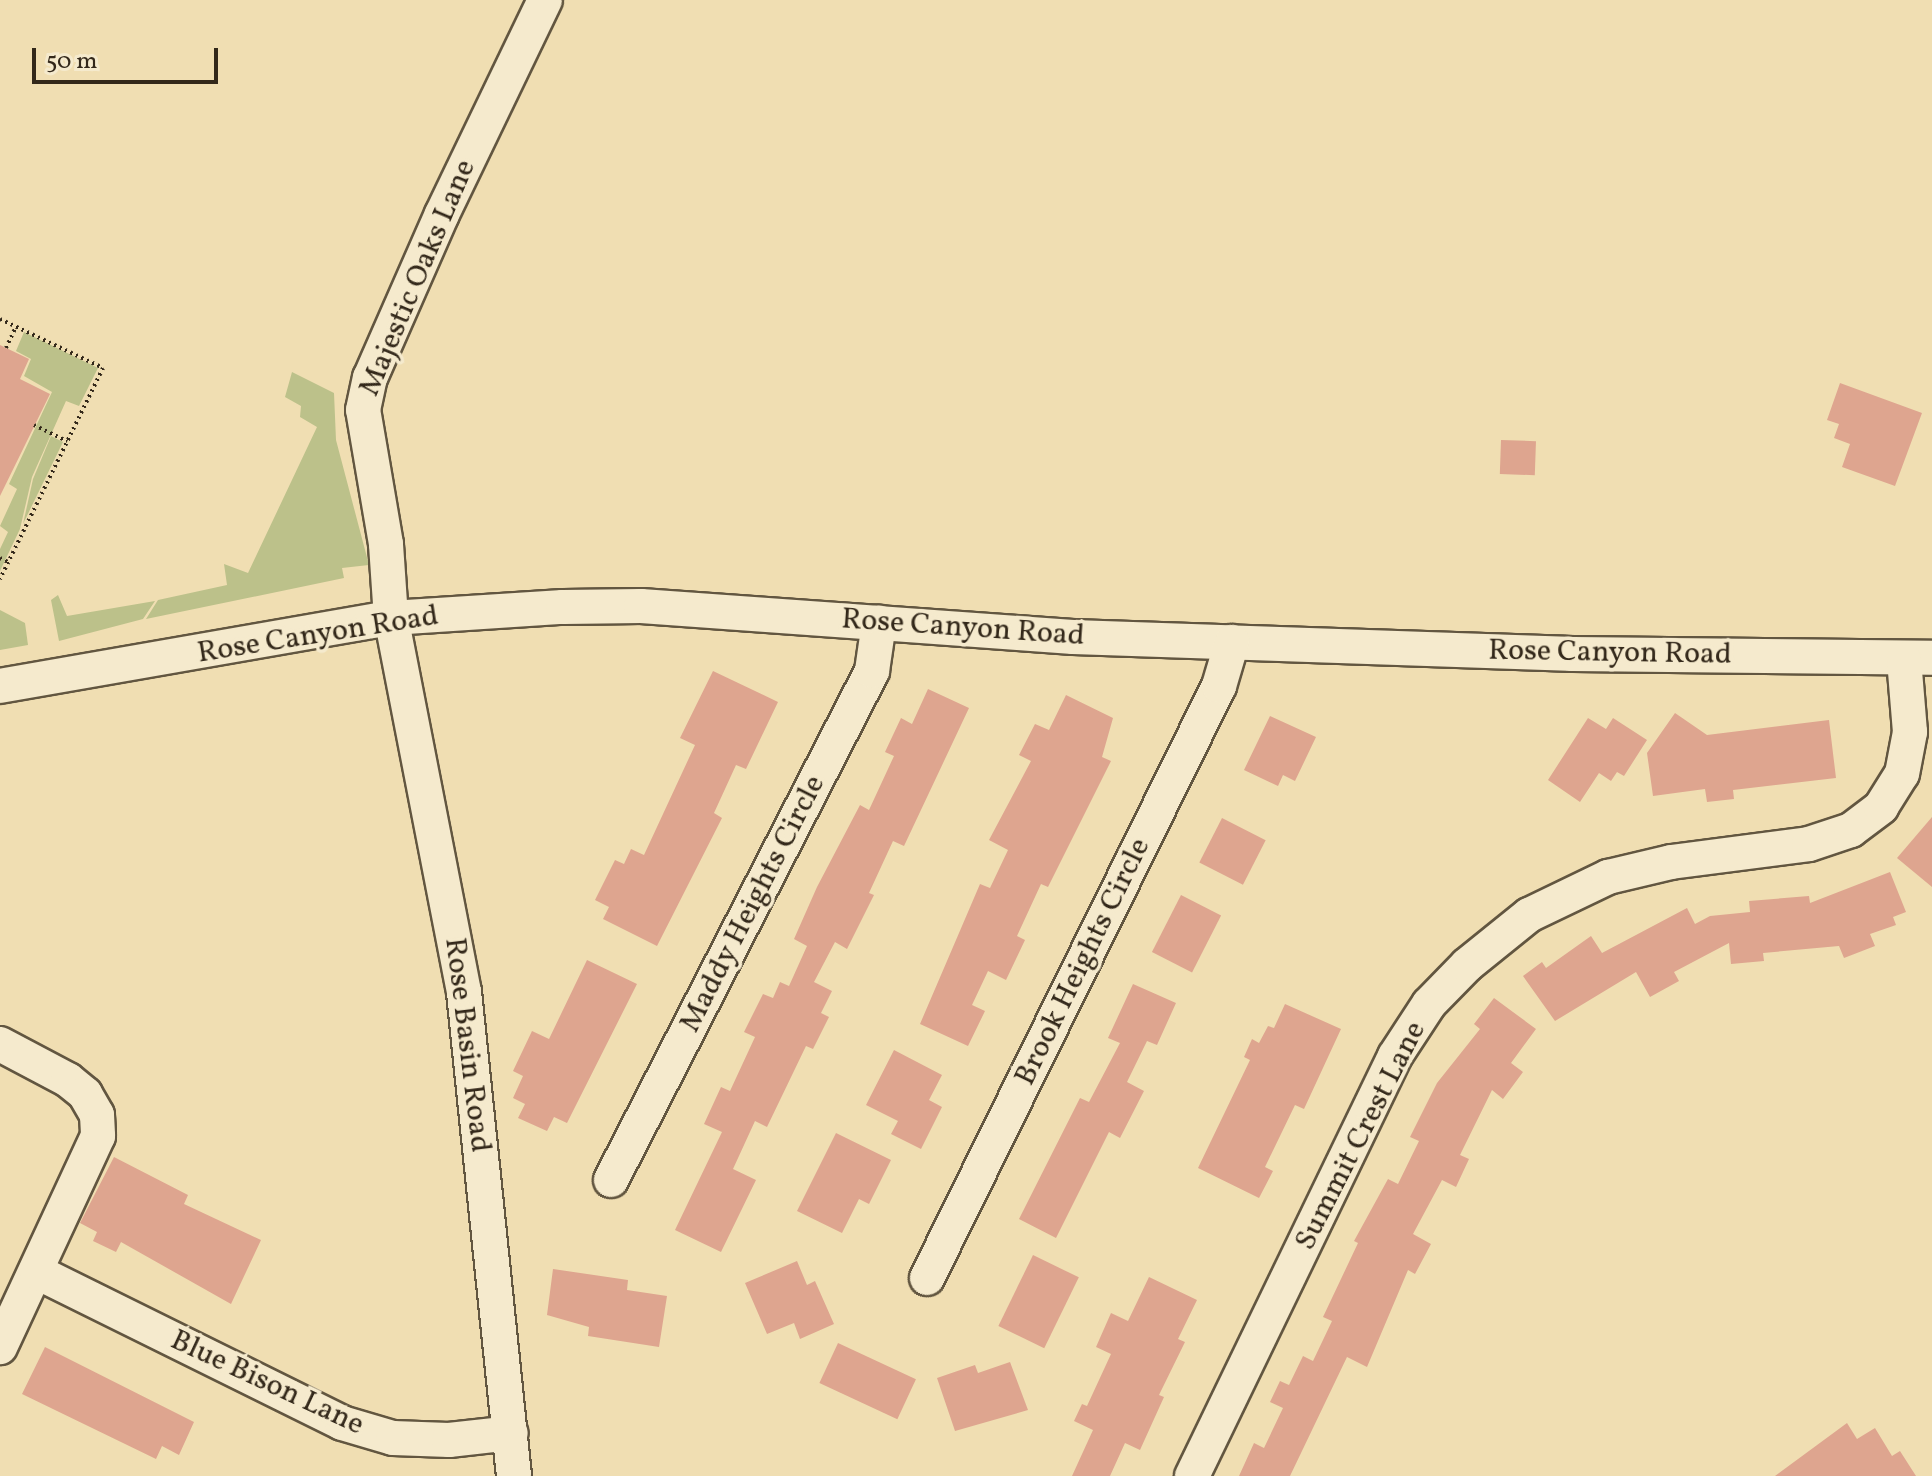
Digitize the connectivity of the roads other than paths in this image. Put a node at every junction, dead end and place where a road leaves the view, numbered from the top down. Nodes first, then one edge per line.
1 (545, 0) edge
2 (391, 618) junction
3 (879, 623) junction
4 (1232, 642) junction
5 (1918, 658) edge
6 (0, 686) edge
7 (0, 1044) edge
8 (611, 1180) dead end
9 (37, 1272) junction
10 (927, 1278) dead end
11 (0, 1347) edge
12 (511, 1433) junction
13 (514, 1476) edge
14 (1192, 1476) edge

1 - 2 street, Majestic Oaks Lane
2 - 3 street, Rose Canyon Road
2 - 6 street, Rose Canyon Road
2 - 12 street, Rose Basin Road
3 - 4 street, Rose Canyon Road
3 - 8 street, Maddy Heights Circle
4 - 5 street, Rose Canyon Road
4 - 10 street, Brook Heights Circle
5 - 14 street, Summit Crest Lane
7 - 9 street
9 - 11 street
9 - 12 street, Blue Bison Lane
12 - 13 street, Rose Basin Road

